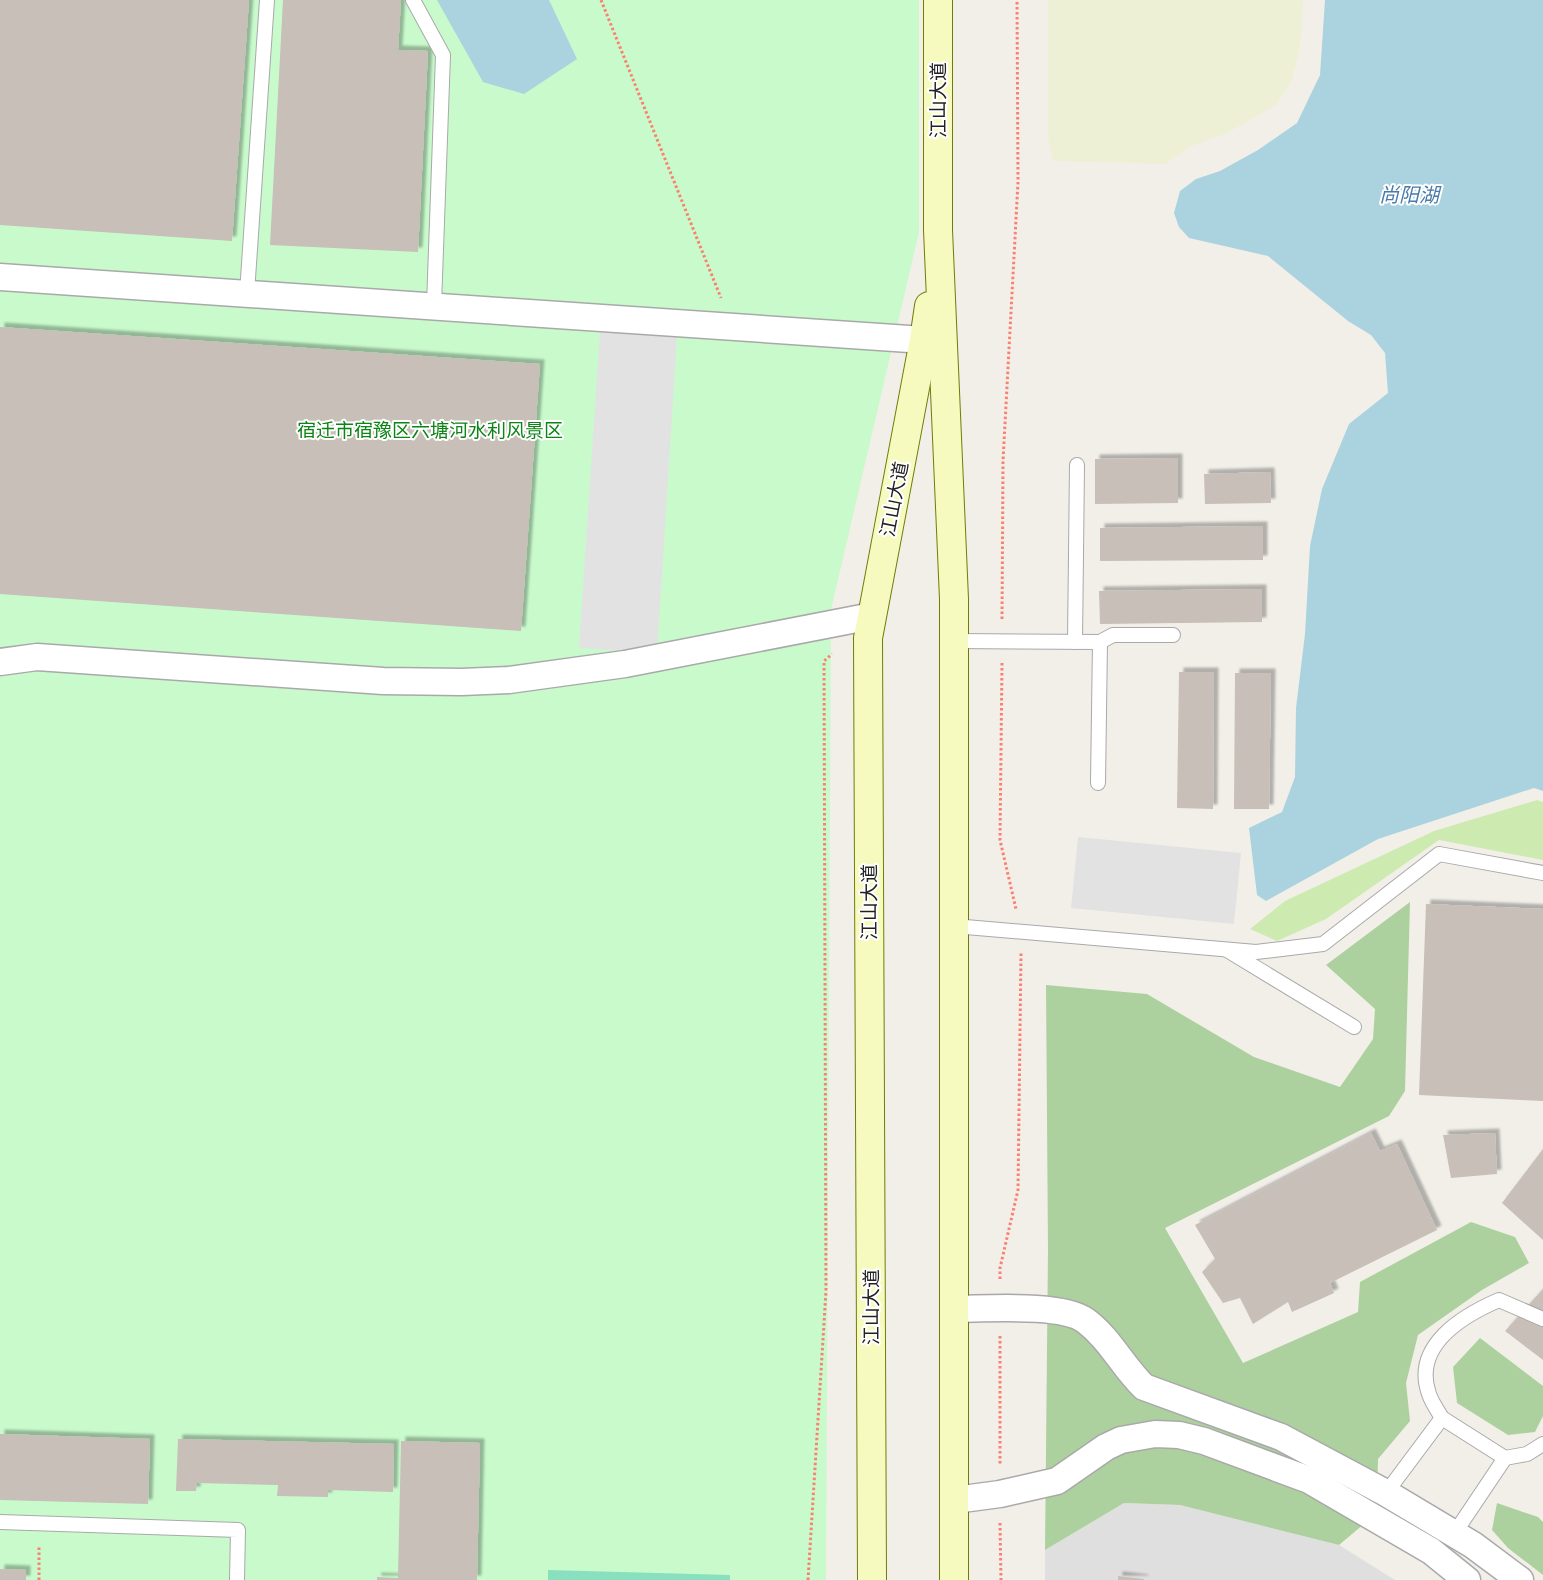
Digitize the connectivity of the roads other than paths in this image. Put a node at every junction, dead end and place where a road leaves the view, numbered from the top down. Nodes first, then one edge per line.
1 (267, 0) edge
2 (413, 0) edge
3 (938, 0) edge
4 (938, 230) junction
5 (0, 276) edge
6 (247, 293) junction
7 (434, 306) junction
8 (924, 340) junction
9 (1077, 465) dead end
10 (872, 616) junction
11 (1173, 635) dead end
12 (954, 641) junction
13 (1075, 642) junction
14 (1100, 642) junction
15 (0, 662) edge
16 (1098, 783) dead end
17 (1543, 873) edge
18 (954, 926) junction
19 (1222, 947) junction
20 (1354, 1027) dead end
21 (954, 1309) junction
22 (1543, 1319) edge
23 (1442, 1418) junction
24 (1543, 1445) edge
25 (1505, 1458) junction
26 (1386, 1493) junction
27 (955, 1500) junction
28 (0, 1522) edge
29 (1454, 1534) junction
30 (1464, 1579) edge
31 (237, 1580) edge
32 (872, 1580) edge
33 (954, 1580) edge
34 (1520, 1580) edge

1 - 6 lane
2 - 7 lane
3 - 4 main road, 江山大道
4 - 8 main road, 江山大道
4 - 12 main road, 江山大道
5 - 6 street
6 - 7 street
7 - 8 street
8 - 10 main road, 江山大道
9 - 13 lane
10 - 15 street
10 - 32 main road, 江山大道
11 - 14 lane
12 - 13 lane
12 - 18 main road, 江山大道
13 - 14 lane
14 - 16 lane
17 - 19 lane
18 - 19 lane
18 - 21 main road, 江山大道
19 - 20 lane
21 - 26 street
21 - 27 main road, 江山大道
22 - 23 lane
23 - 25 lane
23 - 26 lane
24 - 25 lane
25 - 29 lane
26 - 29 street
27 - 30 street
27 - 33 main road, 江山大道
28 - 31 lane
29 - 34 street

